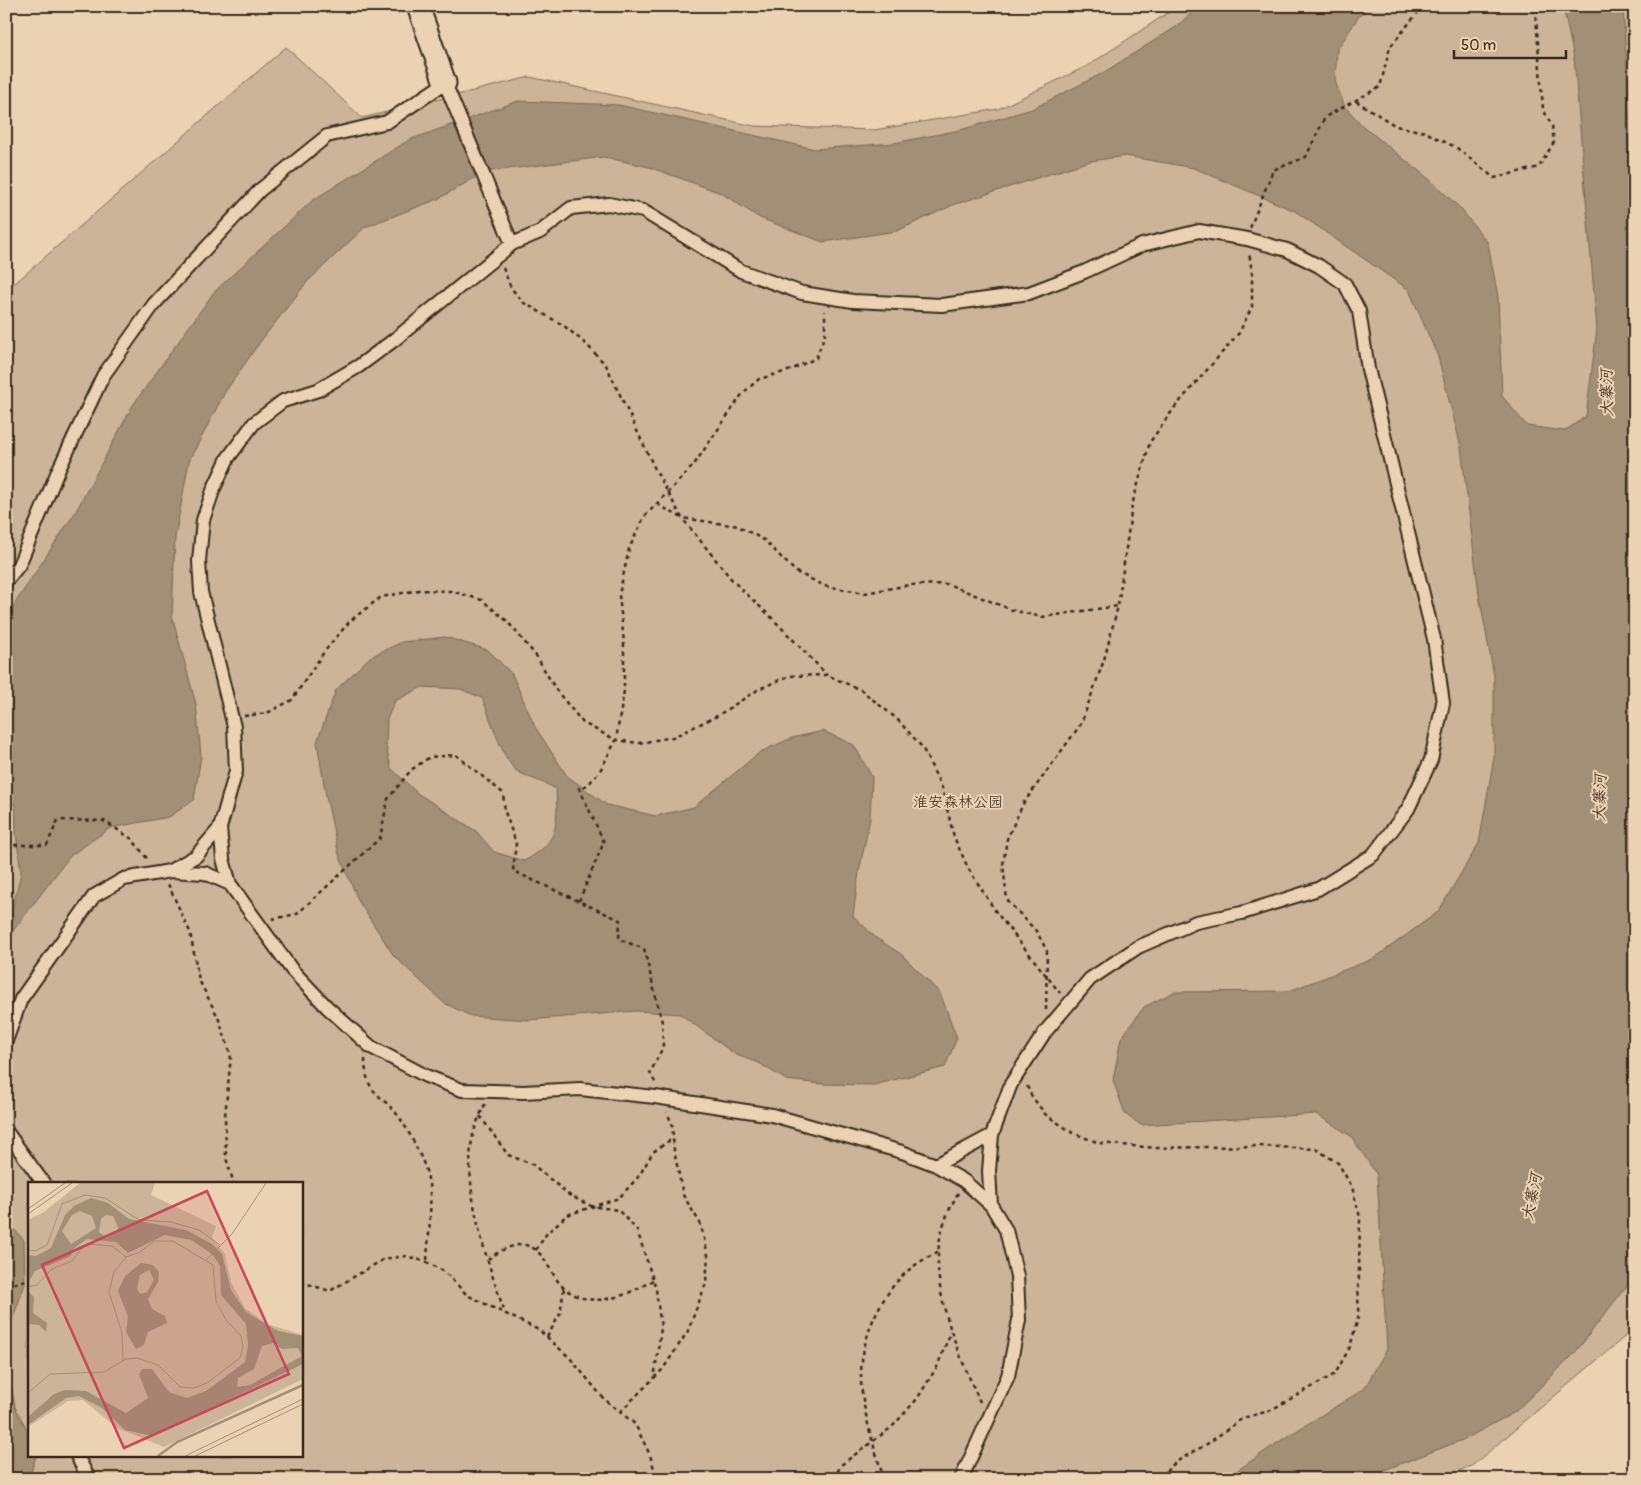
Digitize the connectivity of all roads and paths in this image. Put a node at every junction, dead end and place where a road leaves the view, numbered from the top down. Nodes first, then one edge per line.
1 (418, 6) edge
2 (1423, 6) edge
3 (1532, 6) edge
4 (445, 83) junction
5 (1356, 101) junction
6 (1247, 239) junction
7 (512, 244) junction
8 (499, 255) junction
9 (826, 296) junction
10 (667, 493) junction
11 (657, 504) junction
12 (682, 518) junction
13 (6, 581) edge
14 (1118, 606) junction
15 (827, 675) junction
16 (232, 717) junction
17 (616, 740) junction
18 (220, 828) junction
19 (6, 845) edge
20 (164, 872) junction
21 (230, 884) junction
22 (579, 901) junction
23 (259, 921) junction
24 (1045, 975) junction
25 (1069, 1004) junction
26 (364, 1040) junction
27 (6, 1041) edge
28 (1037, 1043) junction
29 (1024, 1065) junction
30 (490, 1090) junction
31 (662, 1098) junction
32 (480, 1116) junction
33 (6, 1131) edge
34 (992, 1135) junction
35 (673, 1138) junction
36 (936, 1165) junction
37 (964, 1181) junction
38 (43, 1182) edge
39 (233, 1182) edge
40 (991, 1205) junction
41 (591, 1206) junction
42 (536, 1250) junction
43 (939, 1251) junction
44 (488, 1260) junction
45 (427, 1262) junction
46 (28, 1279) edge
47 (653, 1280) junction
48 (302, 1282) edge
49 (6, 1286) edge
50 (564, 1288) junction
51 (506, 1314) junction
52 (951, 1330) junction
53 (547, 1337) junction
54 (654, 1379) junction
55 (620, 1412) junction
56 (988, 1420) junction
57 (873, 1444) junction
58 (78, 1458) edge
59 (89, 1479) edge
60 (657, 1479) edge
61 (834, 1479) edge
62 (884, 1479) edge
63 (961, 1479) edge
64 (1158, 1479) edge

1 - 4 street
2 - 5 path
3 - 5 path
4 - 7 street
4 - 13 street
5 - 6 path
6 - 9 street
6 - 14 path
6 - 25 street
7 - 8 street
7 - 9 street
8 - 10 path
8 - 16 street
9 - 10 path
10 - 11 path
10 - 12 path
11 - 12 path
11 - 17 path
12 - 14 path
12 - 15 path
14 - 24 path
15 - 17 path
15 - 24 path
16 - 17 path
16 - 18 street
17 - 22 path
18 - 20 street
18 - 21 street
19 - 20 path
20 - 21 street
20 - 27 street
20 - 39 path
21 - 23 street
22 - 23 path
22 - 31 path
23 - 26 street
24 - 25 path
24 - 28 path
25 - 28 street
26 - 30 street
26 - 45 path
28 - 29 street
29 - 34 street
29 - 64 path
30 - 31 street
30 - 32 path
31 - 35 path
31 - 36 street
32 - 41 path
32 - 44 path
33 - 38 street
34 - 36 street
34 - 40 street
35 - 41 path
35 - 54 path
36 - 37 street
37 - 40 street
37 - 43 path
40 - 56 street
41 - 42 path
41 - 47 path
42 - 44 path
42 - 50 path
43 - 52 path
43 - 57 path
44 - 51 path
45 - 48 path
45 - 51 path
46 - 49 path
47 - 50 path
47 - 54 path
50 - 53 path
51 - 53 path
52 - 56 path
52 - 57 path
53 - 55 path
54 - 55 path
55 - 60 path
56 - 63 street
57 - 61 path
57 - 62 path
58 - 59 street

